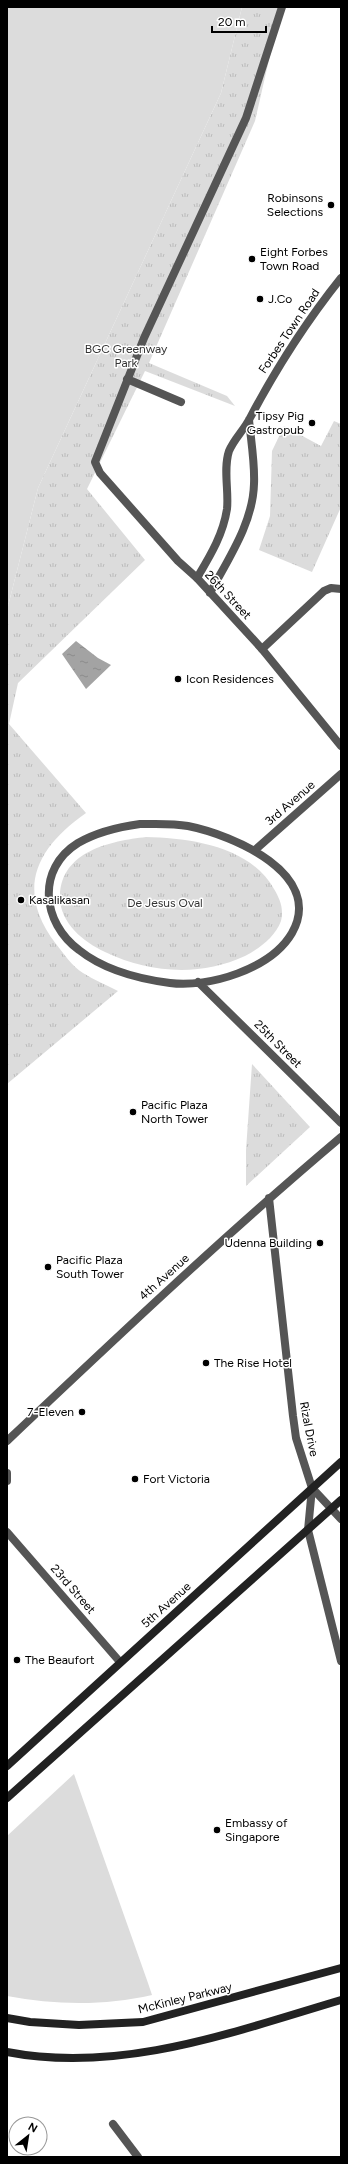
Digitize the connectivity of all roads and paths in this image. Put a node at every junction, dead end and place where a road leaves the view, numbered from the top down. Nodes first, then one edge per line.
1 (282, 7) edge
2 (341, 278) edge
3 (127, 379) junction
4 (181, 402) dead end
5 (249, 420) junction
6 (197, 578) junction
7 (341, 589) edge
8 (210, 593) junction
9 (262, 649) junction
10 (341, 746) edge
11 (341, 774) edge
12 (255, 850) junction
13 (198, 982) junction
14 (341, 1123) edge
15 (341, 1137) edge
16 (269, 1198) junction
17 (7, 1441) edge
18 (341, 1462) edge
19 (7, 1473) edge
20 (7, 1481) edge
21 (312, 1488) junction
22 (341, 1500) edge
23 (331, 1508) junction
24 (341, 1519) edge
25 (308, 1530) junction
26 (7, 1532) edge
27 (341, 1661) edge
28 (120, 1662) junction
29 (7, 1766) edge
30 (7, 1798) edge
31 (341, 1968) edge
32 (341, 2000) edge
33 (7, 2018) edge
34 (7, 2052) edge
35 (112, 2124) dead end
36 (138, 2157) edge

1 - 3 street
2 - 5 street, Forbes Town Road
3 - 4 street
3 - 6 street, 26th Street
5 - 6 street, Forbes Town Road
5 - 8 street
6 - 8 street, 26th Street
7 - 9 street
8 - 9 street, 26th Street
9 - 10 street, 26th Street
11 - 12 street, 3rd Avenue
12 - 13 street
12 - 13 street
13 - 14 street, 25th Street
15 - 16 street, 4th Avenue
16 - 17 street, 4th Avenue
16 - 21 street, Rizal Drive
18 - 21 main road, 5th Avenue
19 - 20 street
21 - 23 street
21 - 25 street, Rizal Drive
21 - 28 main road, 5th Avenue
22 - 23 main road
23 - 24 street
23 - 25 main road
25 - 27 street, Rizal Drive
25 - 30 main road
26 - 28 street, 23rd Street
28 - 29 main road, 5th Avenue
31 - 33 main road, McKinley Parkway
32 - 34 main road
35 - 36 street

